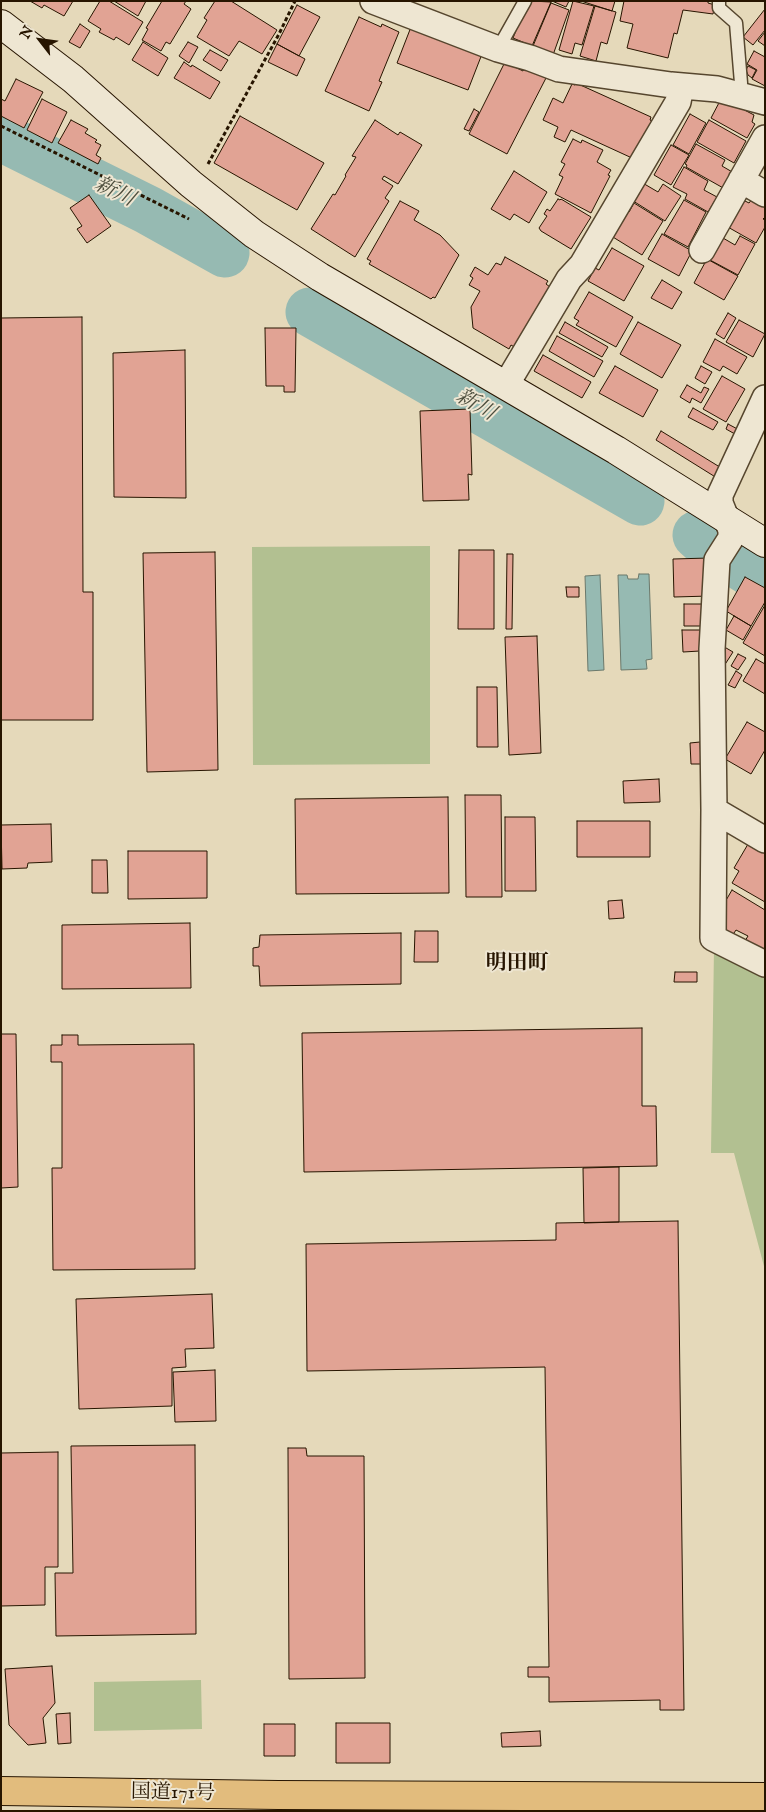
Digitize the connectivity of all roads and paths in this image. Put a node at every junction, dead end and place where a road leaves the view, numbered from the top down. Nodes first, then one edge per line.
1 (295, 1) edge
2 (373, 1) edge
3 (525, 1) edge
4 (718, 1) edge
5 (1, 24) edge
6 (498, 49) junction
7 (681, 86) junction
8 (739, 94) junction
9 (765, 102) edge
10 (1, 126) edge
11 (765, 138) edge
12 (205, 168) dead end
13 (741, 180) junction
14 (765, 194) edge
15 (196, 222) dead end
16 (702, 250) dead end
17 (506, 385) junction
18 (765, 398) edge
19 (726, 518) junction
20 (765, 544) edge
21 (714, 810) junction
22 (765, 840) edge
23 (765, 964) edge
24 (1, 1791) edge
25 (765, 1796) edge
26 (372, 1803) edge
27 (730, 1804) edge

1 - 12 path
2 - 6 street
3 - 6 lane
4 - 8 lane
5 - 17 street
6 - 7 street
7 - 8 street
7 - 17 street
8 - 9 street
10 - 15 path
11 - 13 street
13 - 14 street
13 - 16 street
17 - 19 street
18 - 19 street
19 - 20 street
19 - 21 street
21 - 22 street
21 - 23 street
24 - 26 highway, 国道171号
25 - 27 highway, 国道171号
26 - 27 highway, 国道171号

